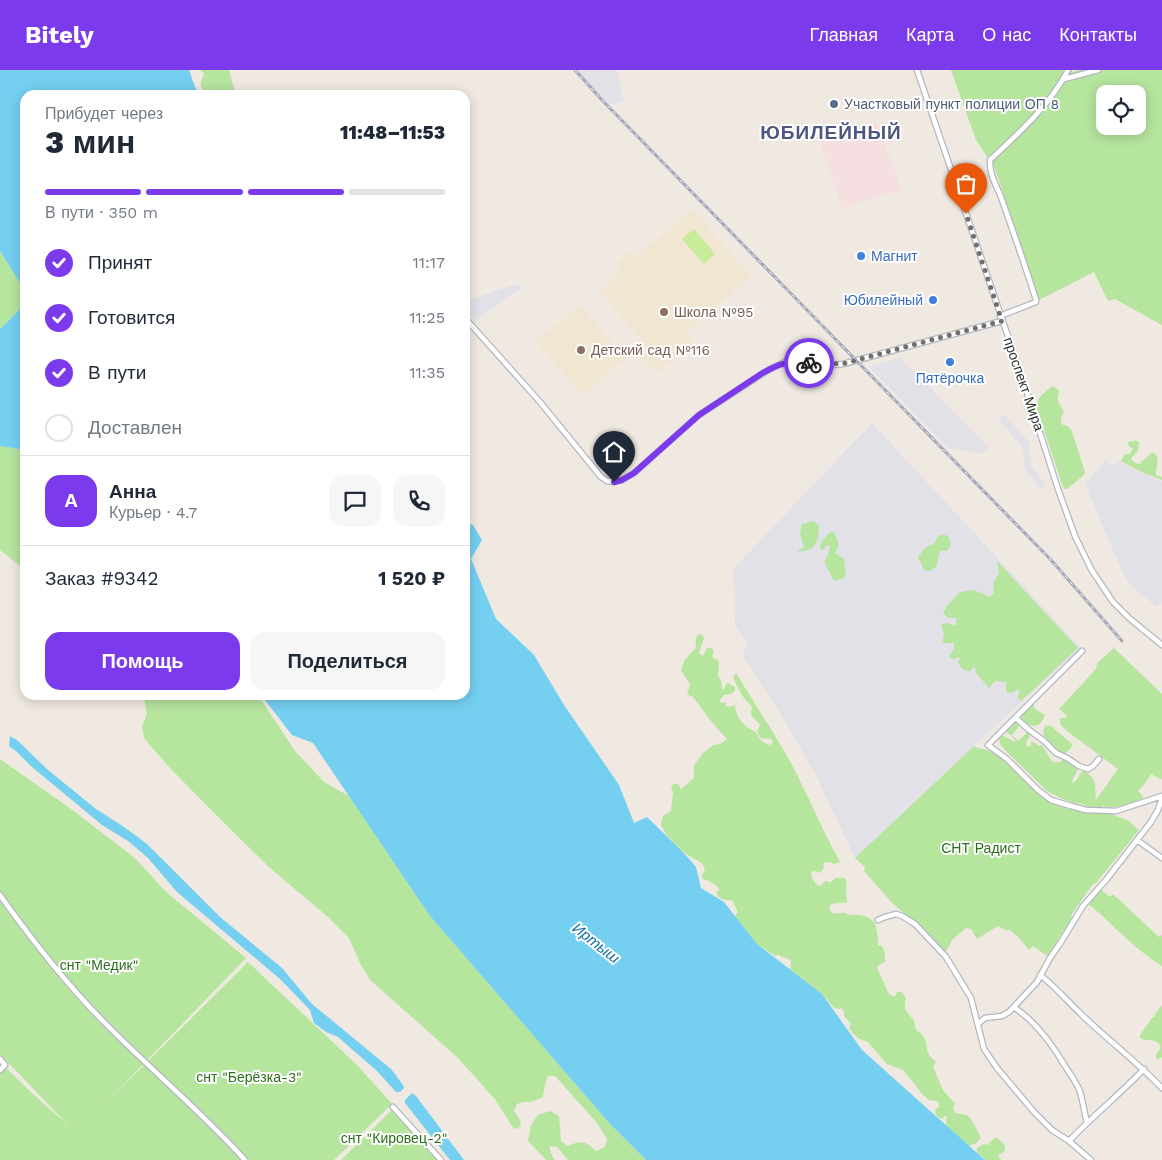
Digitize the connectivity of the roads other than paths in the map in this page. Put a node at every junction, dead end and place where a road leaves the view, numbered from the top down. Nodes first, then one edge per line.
1 (917, 70) edge
2 (1068, 70) edge
3 (1098, 70) edge
4 (1064, 79) junction
5 (1000, 316) junction
6 (1002, 321) junction
7 (470, 324) edge
8 (1162, 645) edge
9 (1082, 650) dead end
10 (1016, 718) junction
11 (1099, 759) dead end
12 (1162, 797) edge
13 (1137, 840) junction
14 (1162, 858) edge
15 (0, 895) edge
16 (878, 920) dead end
17 (1040, 975) junction
18 (1015, 1008) junction
19 (978, 1023) junction
20 (0, 1059) edge
21 (1144, 1069) junction
22 (0, 1070) edge
23 (1162, 1088) edge
24 (393, 1106) dead end
25 (1087, 1123) junction
26 (1069, 1141) junction
27 (245, 1160) edge
28 (441, 1160) edge
29 (1091, 1160) edge

1 - 5 street, проспект Мира
2 - 4 street
3 - 4 street
4 - 5 street
5 - 6 street, проспект Мира
6 - 7 street
6 - 8 street, проспект Мира
9 - 10 street
10 - 11 street
10 - 12 street
12 - 13 street
13 - 14 street
13 - 17 street
15 - 27 street
16 - 19 street
17 - 18 street
17 - 21 street
18 - 19 street
18 - 25 street
19 - 26 street
20 - 22 street
21 - 23 street
21 - 25 street
24 - 28 street
25 - 26 street
26 - 29 street

